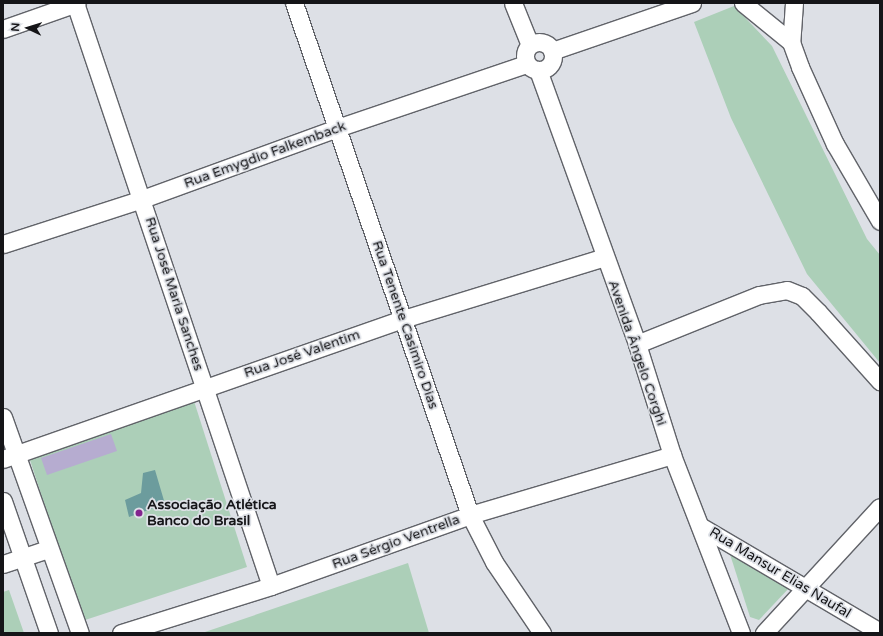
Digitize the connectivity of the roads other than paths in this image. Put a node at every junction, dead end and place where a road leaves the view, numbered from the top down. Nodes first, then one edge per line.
1 (76, 3) edge
2 (294, 3) edge
3 (513, 3) edge
4 (692, 3) edge
5 (743, 3) edge
6 (794, 3) edge
7 (3, 29) edge
8 (791, 42) junction
9 (530, 45) junction
10 (552, 50) junction
11 (532, 67) junction
12 (337, 128) junction
13 (142, 199) junction
14 (880, 222) edge
15 (3, 244) edge
16 (604, 257) junction
17 (404, 319) junction
18 (637, 344) junction
19 (880, 381) edge
20 (205, 388) junction
21 (3, 417) edge
22 (672, 455) junction
23 (10, 457) edge
24 (3, 501) edge
25 (880, 507) edge
26 (470, 516) junction
27 (700, 526) junction
28 (48, 549) junction
29 (22, 557) junction
30 (3, 564) edge
31 (271, 586) junction
32 (807, 587) junction
33 (880, 632) edge
34 (49, 633) edge
35 (80, 633) edge
36 (121, 633) edge
37 (542, 633) edge
38 (741, 633) edge
39 (764, 633) edge

1 - 7 street
1 - 13 street, Rua José Maria Sanches
2 - 12 street, Rua Tenente Casimiro Dias
3 - 9 street
4 - 10 street
5 - 8 street
6 - 8 street
8 - 14 street
9 - 10 street
9 - 11 street
10 - 11 street
11 - 12 street, Rua Emygdio Falkemback
11 - 16 street, Avenida Ângelo Corghi
12 - 13 street, Rua Emygdio Falkemback
12 - 17 street, Rua Tenente Casimiro Dias
13 - 15 street, Rua Emygdio Falkemback
13 - 20 street, Rua José Maria Sanches
16 - 17 street, Rua José Valentim
16 - 18 street, Avenida Ângelo Corghi
17 - 20 street, Rua José Valentim
17 - 26 street, Rua Tenente Casimiro Dias
18 - 19 street
18 - 22 street, Avenida Ângelo Corghi
20 - 23 street, Rua José Valentim
20 - 31 street, Rua José Maria Sanches
21 - 23 street
22 - 26 street, Rua Sérgio Ventrella
22 - 27 street, Avenida Ângelo Corghi
23 - 28 street
24 - 29 street
25 - 32 street
26 - 31 street, Rua Sérgio Ventrella
26 - 37 street, Rua Tenente Casimiro Dias
27 - 32 street, Rua Mansur Elias Naufal
27 - 38 street, Avenida Ângelo Corghi
28 - 29 street
28 - 35 street
29 - 30 street
29 - 34 street
31 - 36 street, Rua Sérgio Ventrella
32 - 33 street, Rua Mansur Elias Naufal
32 - 39 street

